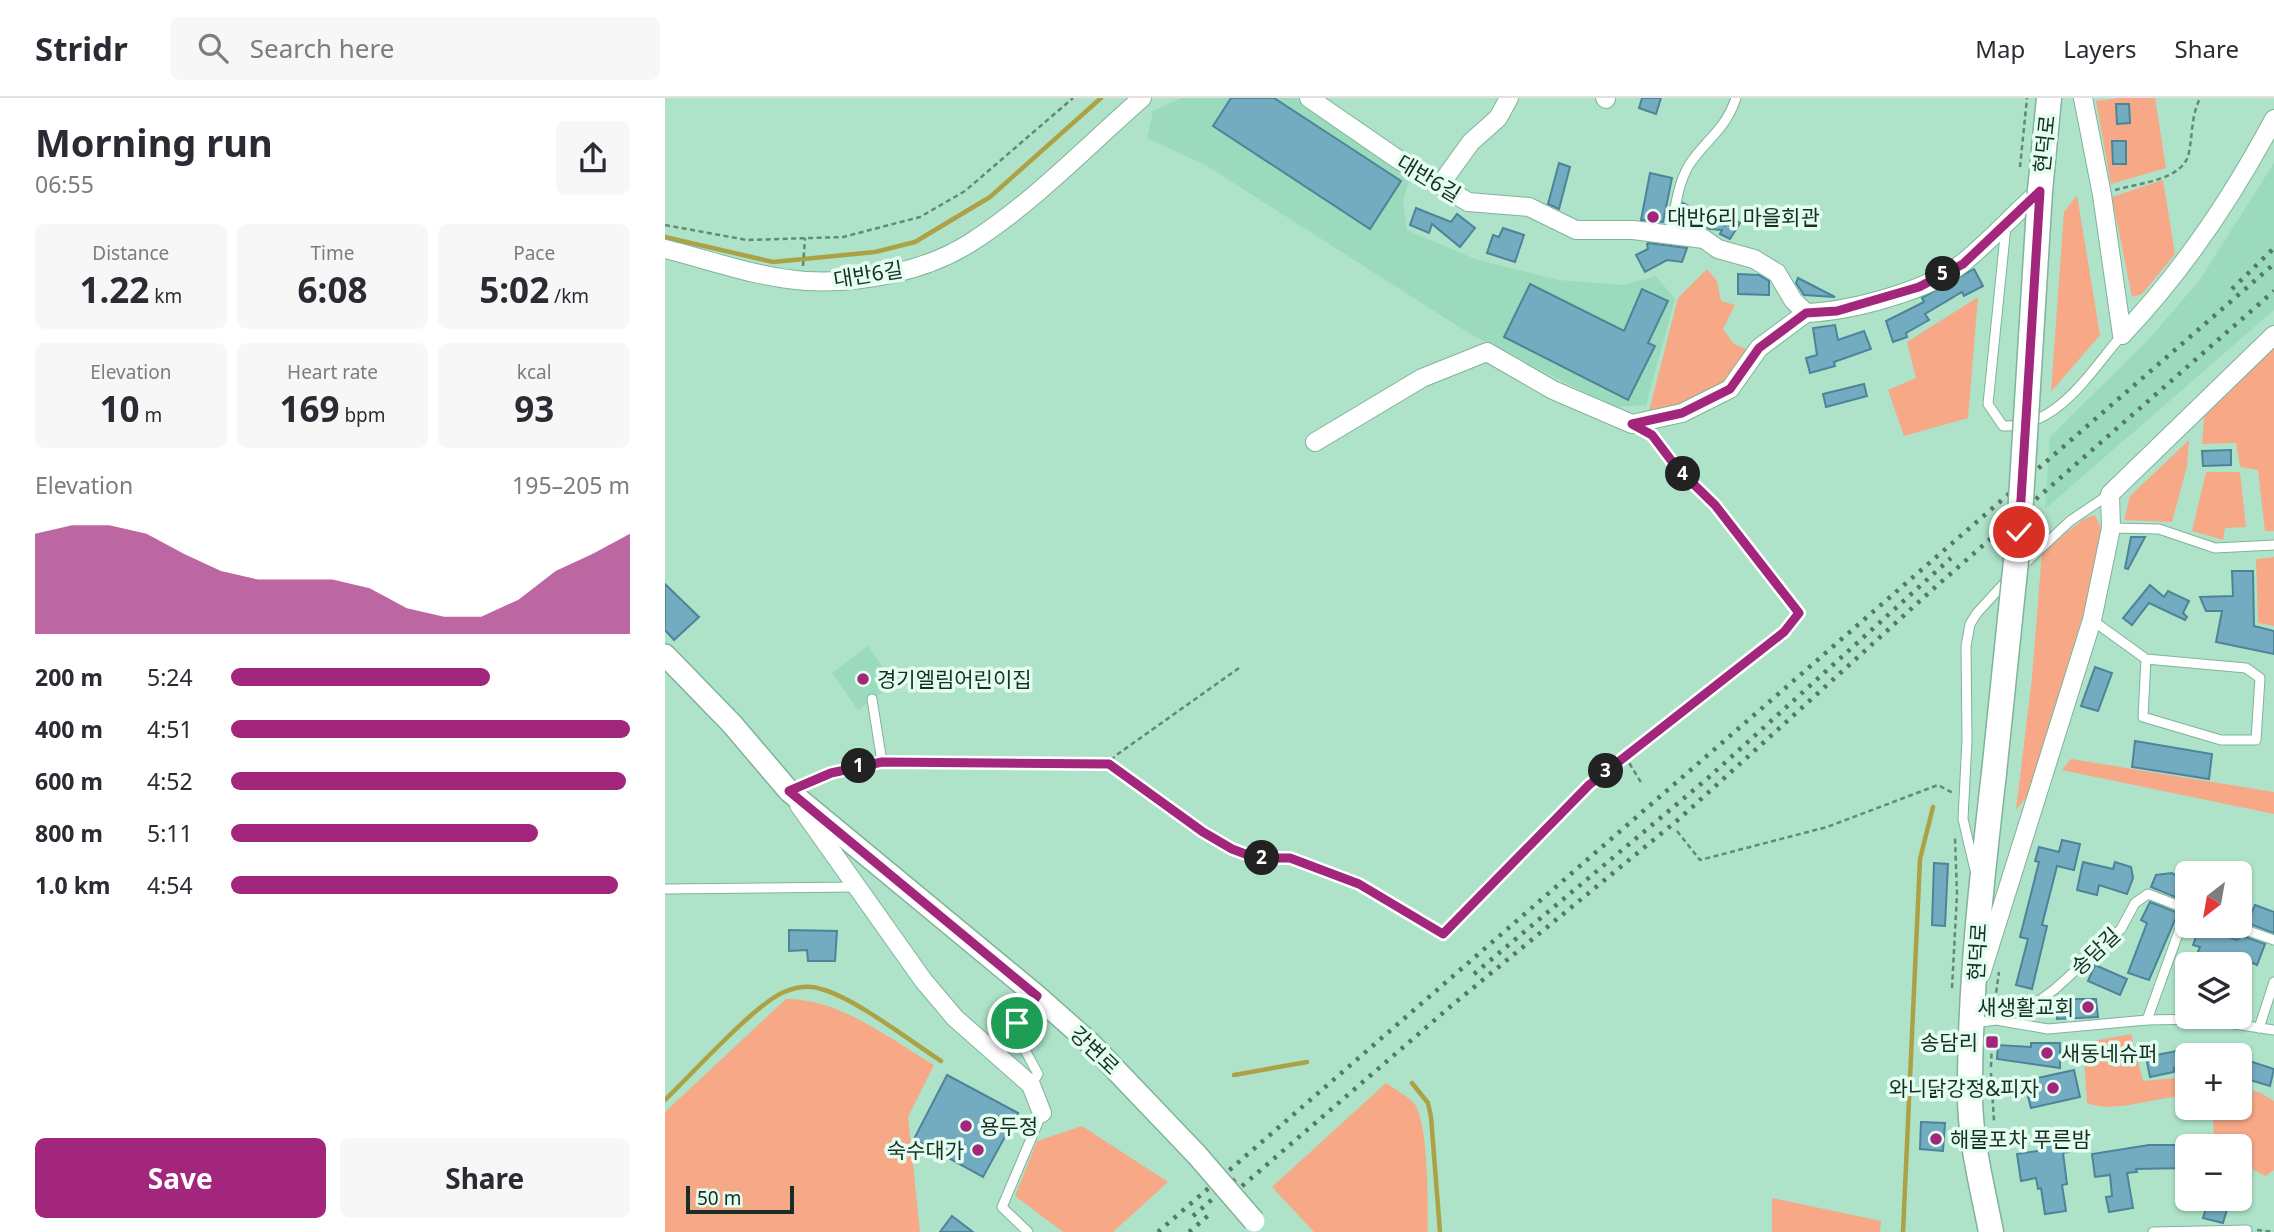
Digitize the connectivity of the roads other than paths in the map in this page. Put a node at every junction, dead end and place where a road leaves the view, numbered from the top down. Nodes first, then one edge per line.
1 (1142, 98) edge
2 (1309, 98) edge
3 (1509, 98) edge
4 (1736, 98) edge
5 (2049, 98) edge
6 (2083, 98) edge
7 (2274, 119) edge
8 (1440, 185) junction
9 (2040, 191) junction
10 (2007, 221) junction
11 (1670, 234) junction
12 (665, 249) edge
13 (1806, 313) junction
14 (2122, 335) junction
15 (2274, 335) edge
16 (1315, 442) dead end
17 (2110, 494) junction
18 (2111, 528) junction
19 (2274, 545) edge
20 (2092, 620) junction
21 (665, 655) edge
22 (2146, 659) junction
23 (872, 699) dead end
24 (882, 762) road end
25 (789, 791) junction
26 (856, 887) junction
27 (665, 889) edge
28 (1981, 890) junction
29 (2175, 904) edge
30 (2252, 932) edge
31 (2177, 938) edge
32 (2274, 940) edge
33 (2274, 982) edge
34 (1975, 991) junction
35 (1037, 996) junction
36 (2147, 1020) junction
37 (1985, 1021) junction
38 (2259, 1028) junction
39 (2274, 1030) edge
40 (1031, 1085) junction
41 (1042, 1113) joint
42 (1979, 1172) junction
43 (1259, 1227) edge
44 (2247, 1230) edge
45 (1028, 1232) edge
46 (1982, 1232) edge
47 (1991, 1232) edge
48 (2153, 1232) edge

1 - 12 street, 대반6길
2 - 8 street, 대반6길
3 - 8 street
4 - 11 lane
5 - 9 main road, 현덕로
6 - 14 street
7 - 14 street
8 - 11 street, 대반6길
9 - 10 street
9 - 28 main road, 현덕로, bridge
10 - 13 street
10 - 14 lane
11 - 13 street, 대반6길
13 - 16 street
15 - 17 street
17 - 18 street
17 - 28 lane
18 - 19 lane
18 - 20 street
20 - 22 lane
20 - 34 street
21 - 25 street, 강변로
22 - 22 lane
23 - 24 lane
25 - 26 street
25 - 35 street, 강변로
26 - 27 lane
26 - 40 street
28 - 34 main road, 현덕로
29 - 37 lane, 송담길
30 - 32 lane
31 - 36 lane, 송담길
33 - 38 lane
34 - 37 main road, 현덕로
35 - 40 lane
35 - 43 street, 강변로, bridge
36 - 37 lane
36 - 38 lane
37 - 42 main road, 현덕로
38 - 39 lane
40 - 41 street
41 - 45 lane
42 - 46 main road, 현덕로
42 - 47 main road, 현덕로
44 - 48 lane

